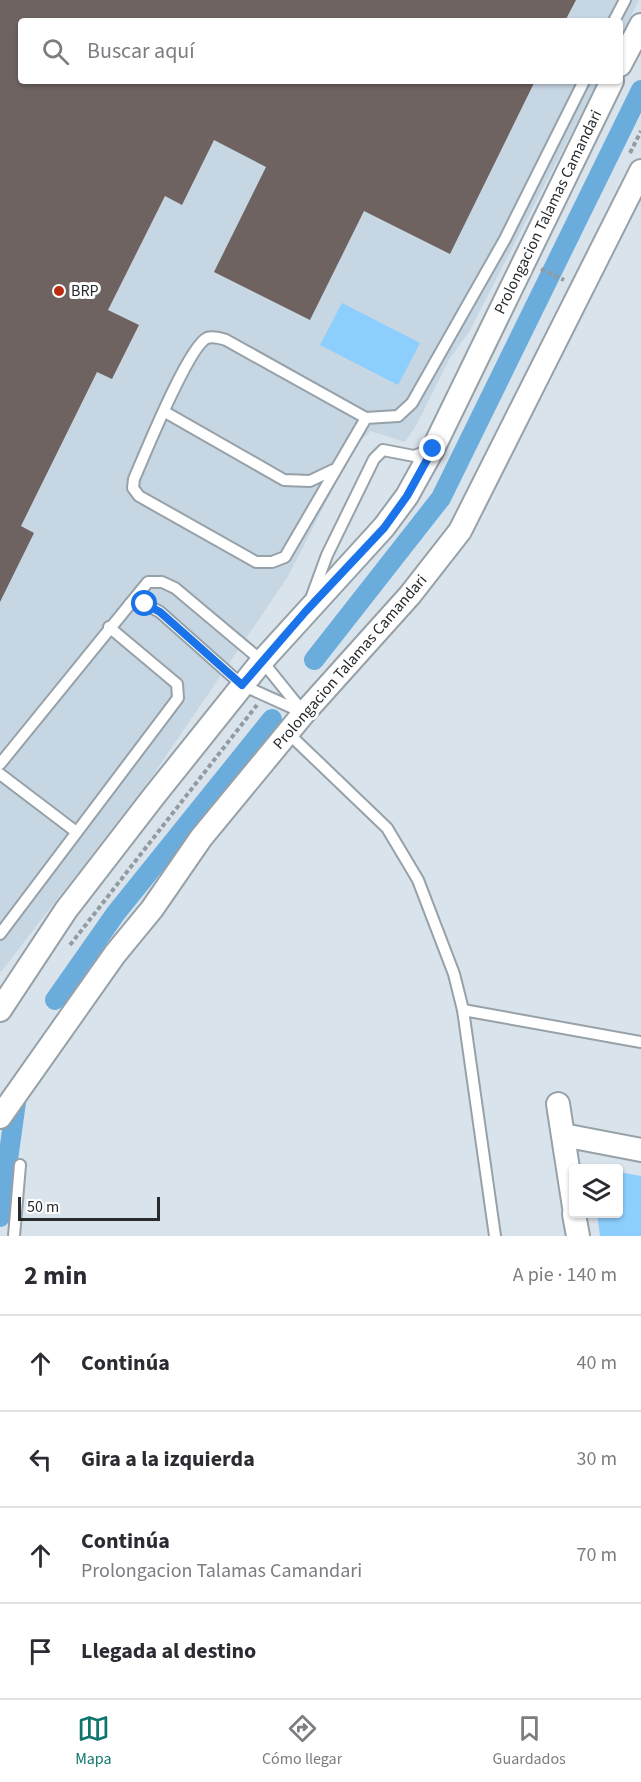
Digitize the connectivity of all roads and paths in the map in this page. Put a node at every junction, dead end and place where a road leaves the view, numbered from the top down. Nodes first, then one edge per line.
1 (625, 0) edge
2 (616, 18) edge
3 (641, 25) edge
4 (623, 59) edge
5 (582, 84) edge
6 (611, 84) edge
7 (641, 131) edge
8 (633, 166) edge
9 (541, 269) dead end
10 (572, 272) dead end
11 (165, 412) junction
12 (366, 418) junction
13 (433, 449) junction
14 (333, 470) junction
15 (130, 604) junction
16 (306, 611) junction
17 (109, 627) junction
18 (262, 661) junction
19 (242, 685) junction
20 (304, 713) junction
21 (288, 733) junction
22 (0, 764) edge
23 (0, 774) edge
24 (75, 831) junction
25 (0, 934) edge
26 (0, 1010) edge
27 (463, 1010) junction
28 (641, 1042) edge
29 (558, 1104) dead end
30 (0, 1117) edge
31 (563, 1135) junction
32 (641, 1150) edge
33 (20, 1165) dead end
34 (569, 1179) edge
35 (575, 1218) edge
36 (14, 1236) edge
37 (495, 1236) edge
38 (578, 1236) edge

1 - 2 lane
3 - 4 street
5 - 12 lane
6 - 13 street, Prolongacion Talamas Camandari
7 - 8 path
8 - 20 street, Prolongacion Talamas Camandari
9 - 10 path
11 - 12 lane
11 - 14 lane
11 - 14 lane
12 - 14 lane
13 - 16 street, Prolongacion Talamas Camandari
13 - 16 lane
15 - 17 lane
15 - 18 lane
15 - 19 lane
16 - 18 street, Prolongacion Talamas Camandari
17 - 22 lane
17 - 24 lane
18 - 19 street, Prolongacion Talamas Camandari
18 - 20 lane
19 - 20 lane
19 - 26 street, Prolongacion Talamas Camandari
20 - 21 street, Prolongacion Talamas Camandari
21 - 27 lane
21 - 30 street, Prolongacion Talamas Camandari
23 - 24 lane
24 - 25 lane
27 - 28 lane
27 - 37 lane
29 - 31 street
31 - 32 street
31 - 34 street
33 - 36 lane
35 - 38 street

